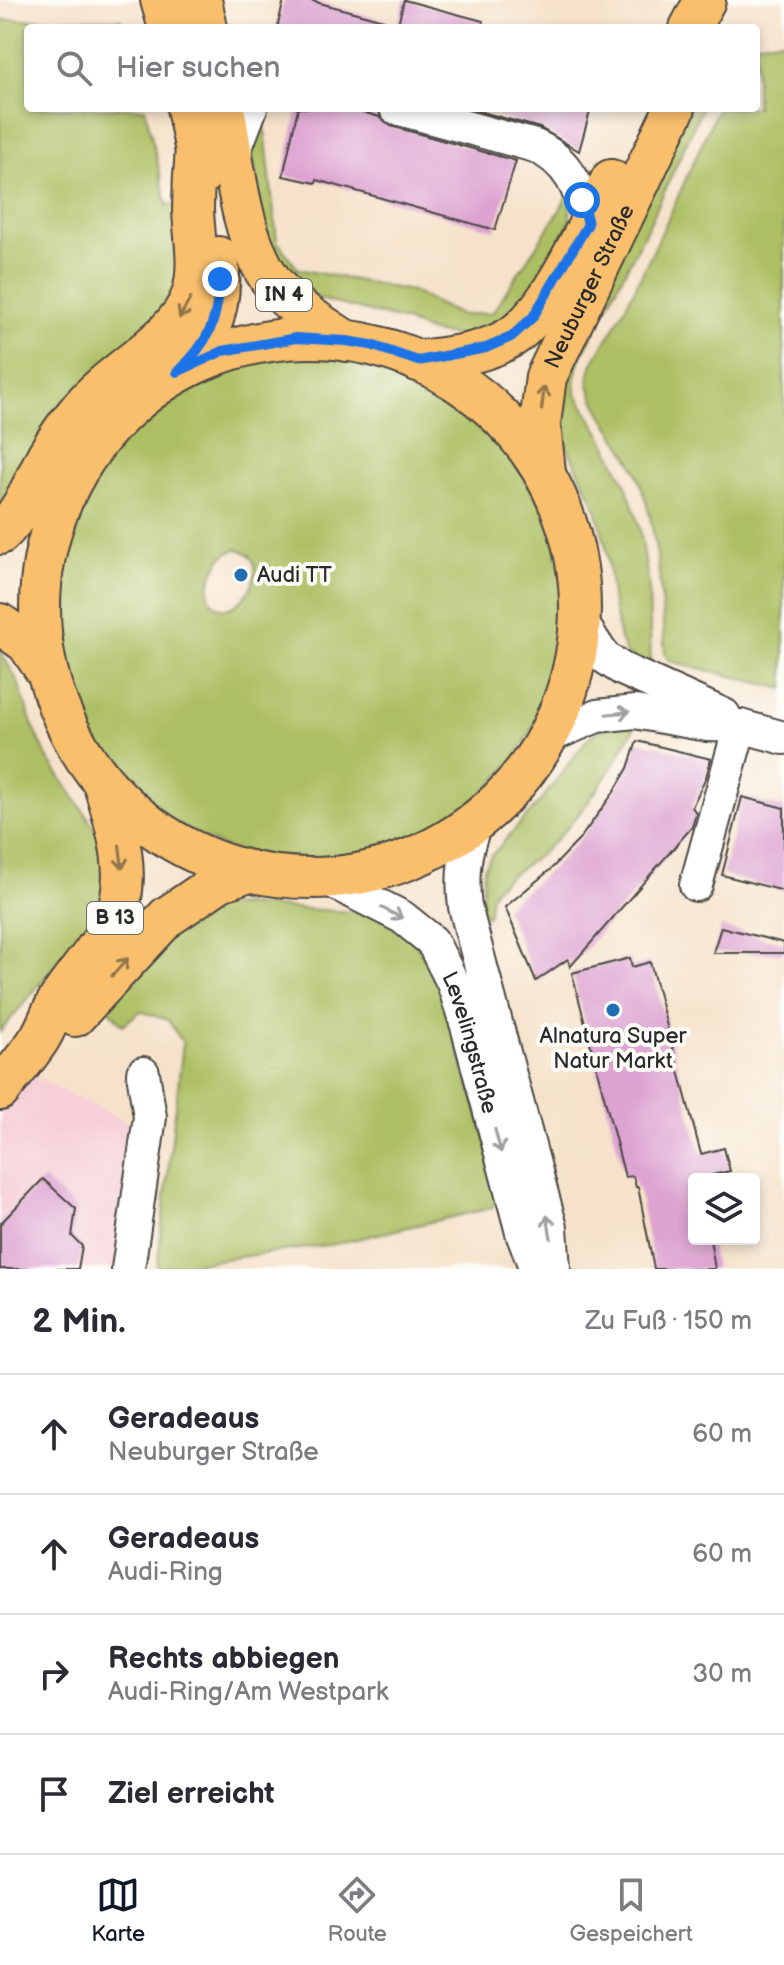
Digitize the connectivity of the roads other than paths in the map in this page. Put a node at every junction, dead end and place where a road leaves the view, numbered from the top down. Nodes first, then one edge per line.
1 (161, 0) edge
2 (201, 0) edge
3 (705, 0) edge
4 (722, 0) edge
5 (168, 24) edge
6 (206, 24) edge
7 (692, 24) edge
8 (714, 24) edge
9 (189, 112) edge
10 (223, 112) edge
11 (248, 112) edge
12 (411, 112) edge
13 (647, 112) edge
14 (673, 112) edge
15 (214, 152) junction
16 (588, 224) junction
17 (346, 341) junction
18 (418, 361) junction
19 (177, 372) junction
20 (546, 476) junction
21 (63, 499) junction
22 (0, 534) edge
23 (0, 557) edge
24 (579, 619) junction
25 (0, 624) edge
26 (48, 674) junction
27 (740, 726) junction
28 (545, 738) junction
29 (784, 738) edge
30 (103, 782) junction
31 (477, 820) junction
32 (249, 871) junction
33 (323, 877) junction
34 (696, 885) dead end
35 (41, 1036) junction
36 (143, 1073) dead end
37 (0, 1090) edge
38 (128, 1269) edge
39 (536, 1269) edge
40 (554, 1269) edge

1 - 5 main road
2 - 6 main road
3 - 7 main road
4 - 8 main road
9 - 15 main road, IN 4
10 - 15 main road, IN 4
11 - 15 street
12 - 16 street
13 - 16 main road, Neuburger Straße / B 13
20 -> 14 main road, Neuburger Straße / B 13
15 - 17 main road, IN 4
15 - 19 main road, IN 4
15 -> 22 main road
16 - 18 main road, Neuburger Straße / B 13
17 - 18 main road, B 13
17 - 19 main road, B 13
18 - 20 main road, B 13
19 - 21 main road, B 13
20 - 24 main road, B 13
21 - 23 main road
21 - 26 main road, B 13
24 - 27 street
24 - 28 main road, B 13
25 - 26 main road
26 - 30 main road, B 13
28 -> 27 street
27 - 29 street
27 - 34 street
28 - 31 main road, B 13
30 - 32 main road, B 13
30 -> 35 main road, B 13
31 - 33 main road, B 13
40 -> 31 street, Levelingstraße
32 - 33 main road, B 13
35 -> 32 main road, B 13
33 -> 39 street, Levelingstraße
35 - 37 main road, B 13
36 - 38 street

